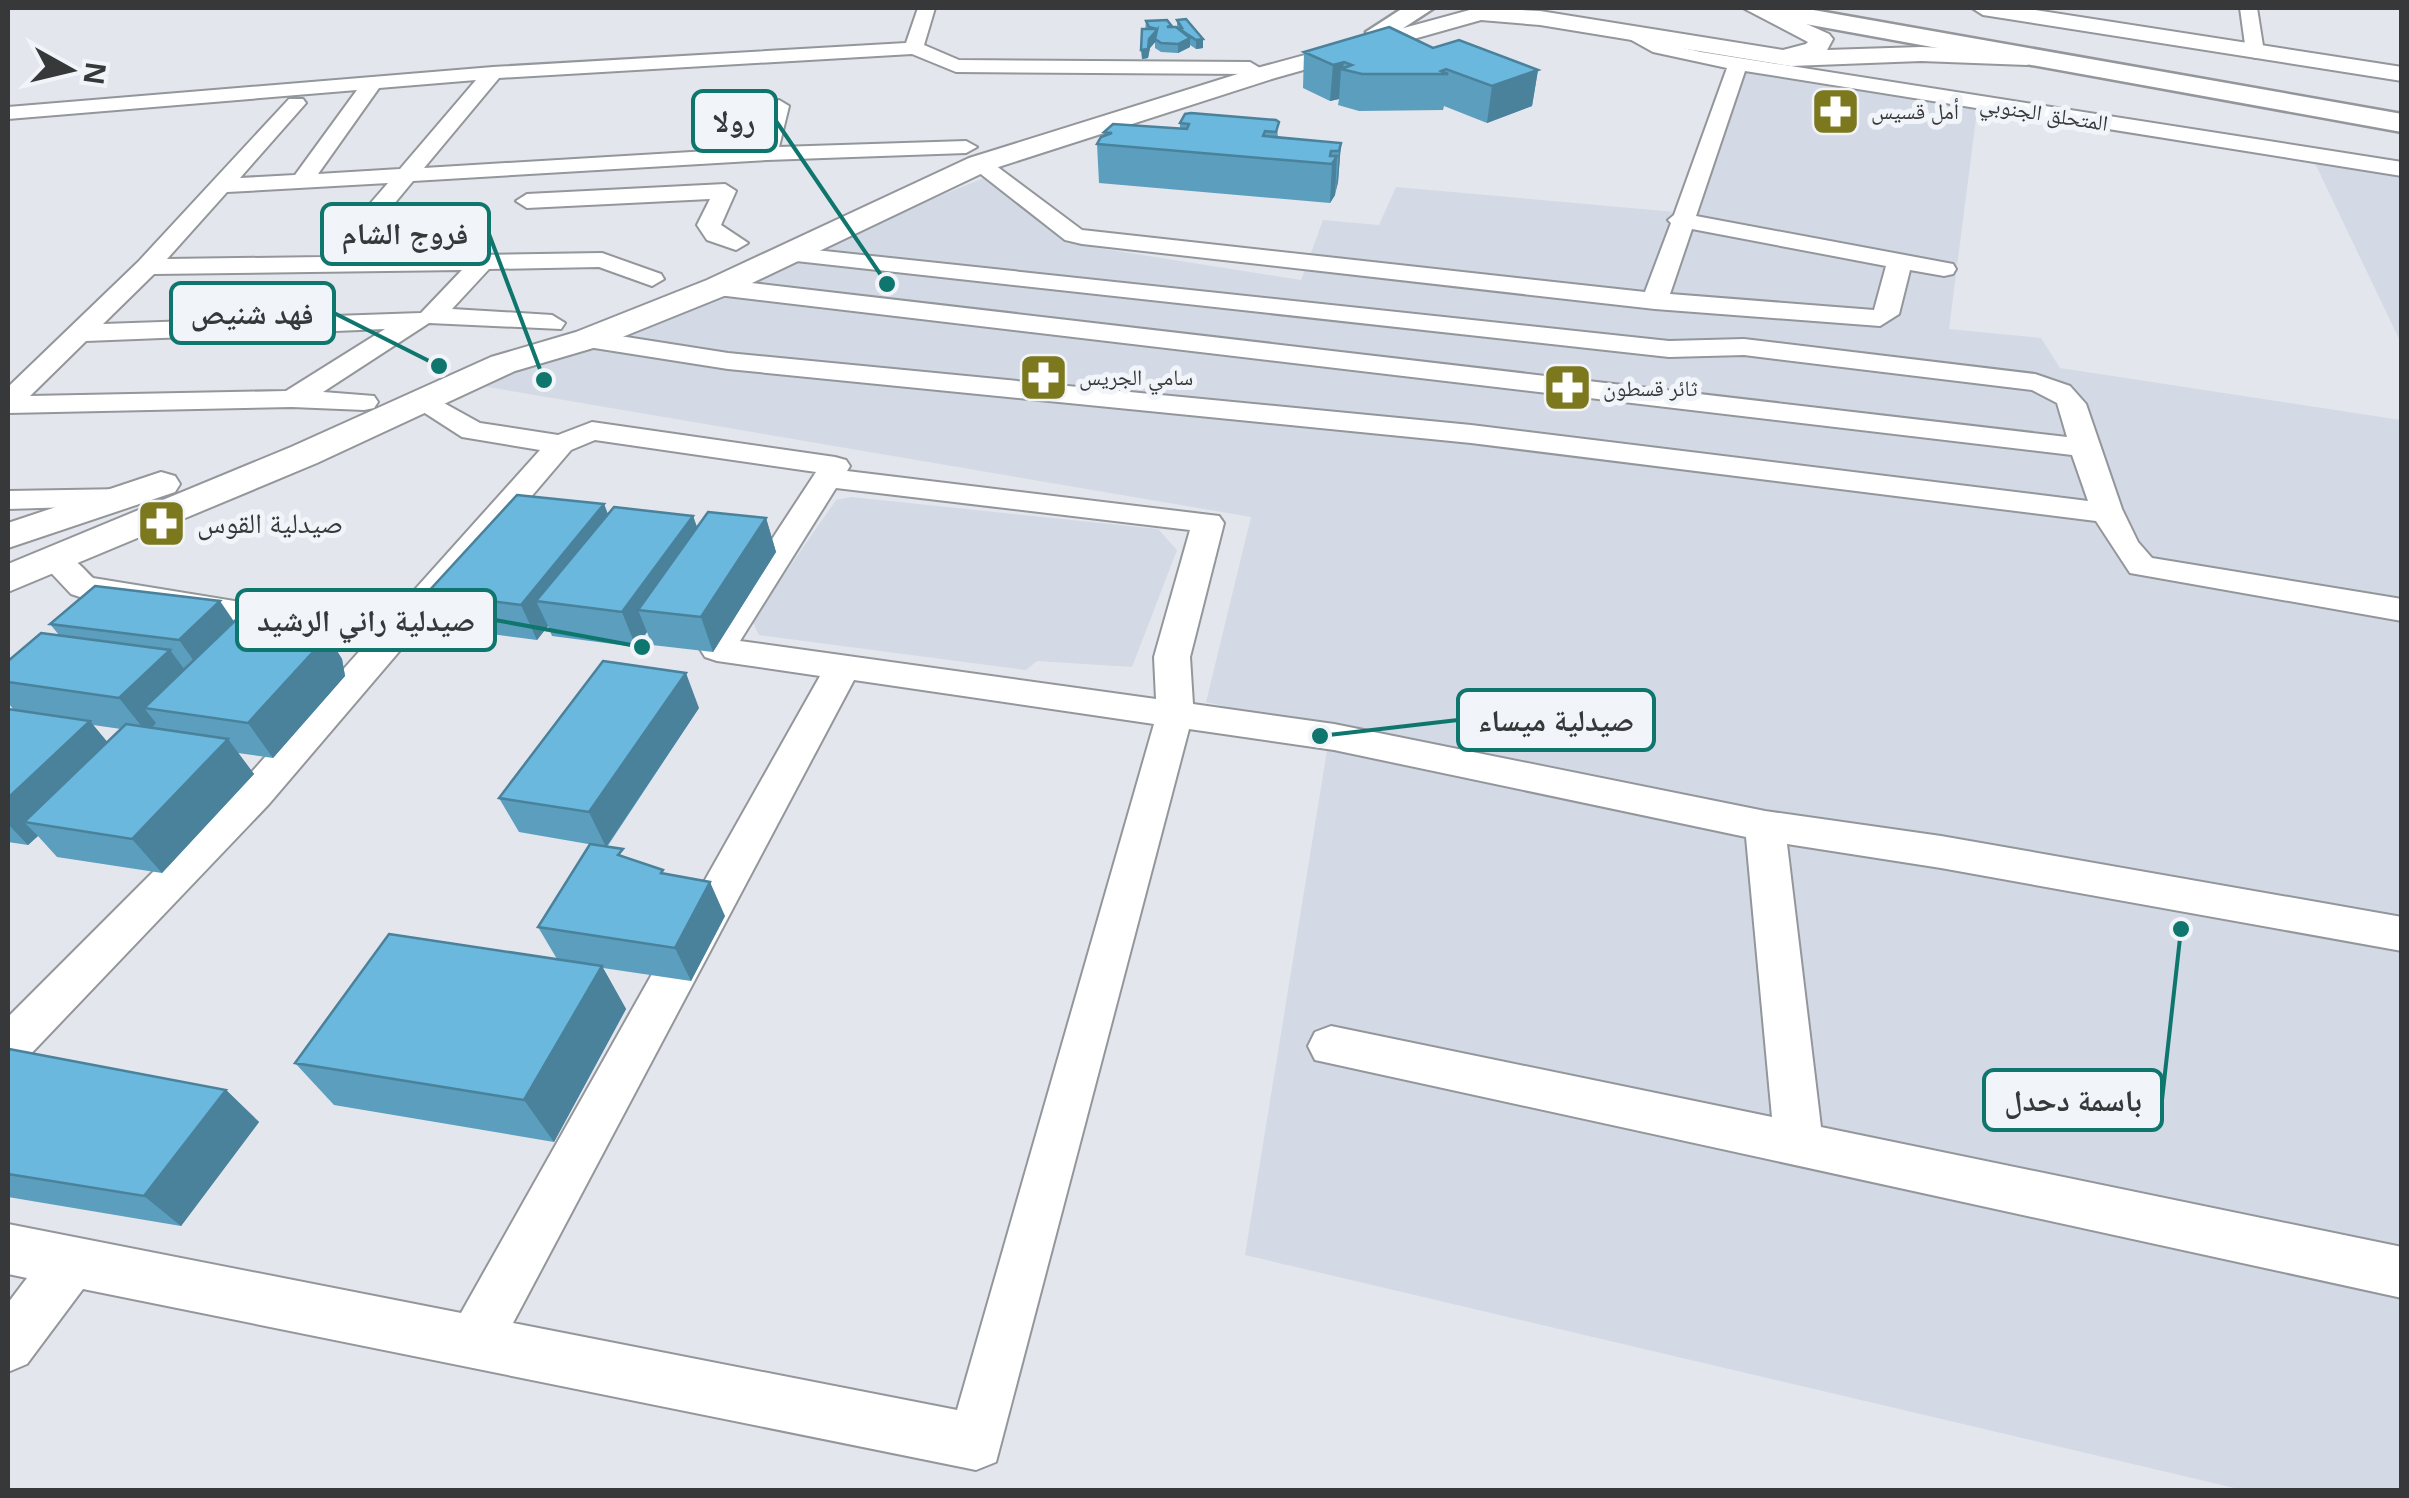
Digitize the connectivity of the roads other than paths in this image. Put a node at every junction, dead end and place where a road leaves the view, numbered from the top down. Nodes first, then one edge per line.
1 (926, 8) edge
2 (1421, 8) edge
3 (1582, 8) edge
4 (1758, 8) edge
5 (1844, 8) edge
6 (2248, 8) edge
7 (1484, 10) edge
8 (1977, 19) edge
9 (1379, 32) junction
10 (1632, 33) junction
11 (1670, 38) junction
12 (914, 48) junction
13 (2255, 52) junction
14 (2027, 58) junction
15 (1748, 59) junction
16 (1250, 68) junction
17 (493, 73) junction
18 (2402, 74) edge
19 (371, 85) junction
20 (2402, 86) edge
21 (270, 93) junction
22 (2402, 102) edge
23 (778, 106) dead end
24 (8, 113) edge
25 (2402, 125) edge
26 (767, 154) junction
27 (972, 155) junction
28 (2402, 168) edge
29 (403, 176) junction
30 (300, 182) junction
31 (910, 183) junction
32 (223, 186) junction
33 (527, 201) dead end
34 (1680, 220) junction
35 (736, 243) junction
36 (787, 254) junction
37 (484, 260) junction
38 (1900, 261) junction
39 (330, 266) junction
40 (148, 267) junction
41 (1944, 269) dead end
42 (652, 279) junction
43 (718, 286) junction
44 (1655, 301) junction
45 (425, 318) junction
46 (552, 324) junction
47 (79, 333) junction
48 (588, 339) junction
49 (292, 398) junction
50 (424, 400) junction
51 (364, 402) junction
52 (8, 404) edge
53 (562, 444) junction
54 (2084, 448) junction
55 (827, 478) junction
56 (126, 498) joint
57 (2109, 513) junction
58 (15, 521) edge
59 (56, 561) junction
60 (8, 579) edge
61 (2402, 610) edge
62 (392, 638) junction
63 (843, 667) junction
64 (1175, 713) junction
65 (1765, 826) junction
66 (2402, 934) edge
67 (1331, 1046) dead end
68 (8, 1047) edge
69 (1798, 1145) junction
70 (8, 1250) edge
71 (72, 1262) junction
72 (2402, 1273) edge
73 (474, 1343) junction
74 (8, 1345) edge

1 - 12 street
2 - 9 highway
3 - 11 main road
4 - 14 highway, المتحلق الجنوبي
4 - 15 main road, المتحلق الجنوبي
5 - 8 highway
6 - 13 street
7 - 9 main road
7 - 10 main road
7 - 27 main road
8 - 13 main road
8 - 20 highway
8 - 22 highway
9 - 16 main road
10 - 11 main road
10 - 15 street, المتحلق الجنوبي
11 - 15 main road
12 - 16 street
12 - 17 street
13 - 18 main road
14 - 15 main road, المتحلق الجنوبي
14 - 25 highway, المتحلق الجنوبي
15 - 28 street, المتحلق الجنوبي
15 - 34 street
16 - 27 main road
17 - 19 street
17 - 29 street
19 - 21 street
19 - 30 street
21 - 24 street
21 - 32 street
23 - 26 street
26 - 27 street
26 - 29 street
27 - 31 main road
27 - 44 street
29 - 30 street
29 - 39 street
30 - 32 street
31 - 35 main road
31 - 36 main road
32 - 40 street
33 - 35 street
34 - 38 street
34 - 44 street
35 - 42 main road
36 - 43 main road
36 - 54 street
37 - 39 street
37 - 42 street
37 - 45 street
38 - 41 street
38 - 44 street
39 - 40 street
40 - 47 street
42 - 46 main road
43 - 48 main road
43 - 54 street
45 - 46 street
45 - 47 street
45 - 49 street
46 - 51 main road
47 - 52 street
48 - 50 main road
48 - 57 street
49 - 51 street
49 - 52 street
50 - 53 street
50 - 59 main road
51 - 56 main road
53 - 55 street
53 - 62 street
54 - 57 street
55 - 63 street
55 - 64 street
56 - 58 street
57 - 61 street
58 - 59 main road
59 - 60 main road
59 - 62 street
62 - 68 street
63 - 64 street
63 - 73 street
64 - 65 street
64 - 73 street
65 - 66 street
65 - 69 street
67 - 69 street
69 - 72 street
70 - 71 street
71 - 73 street
71 - 74 street

